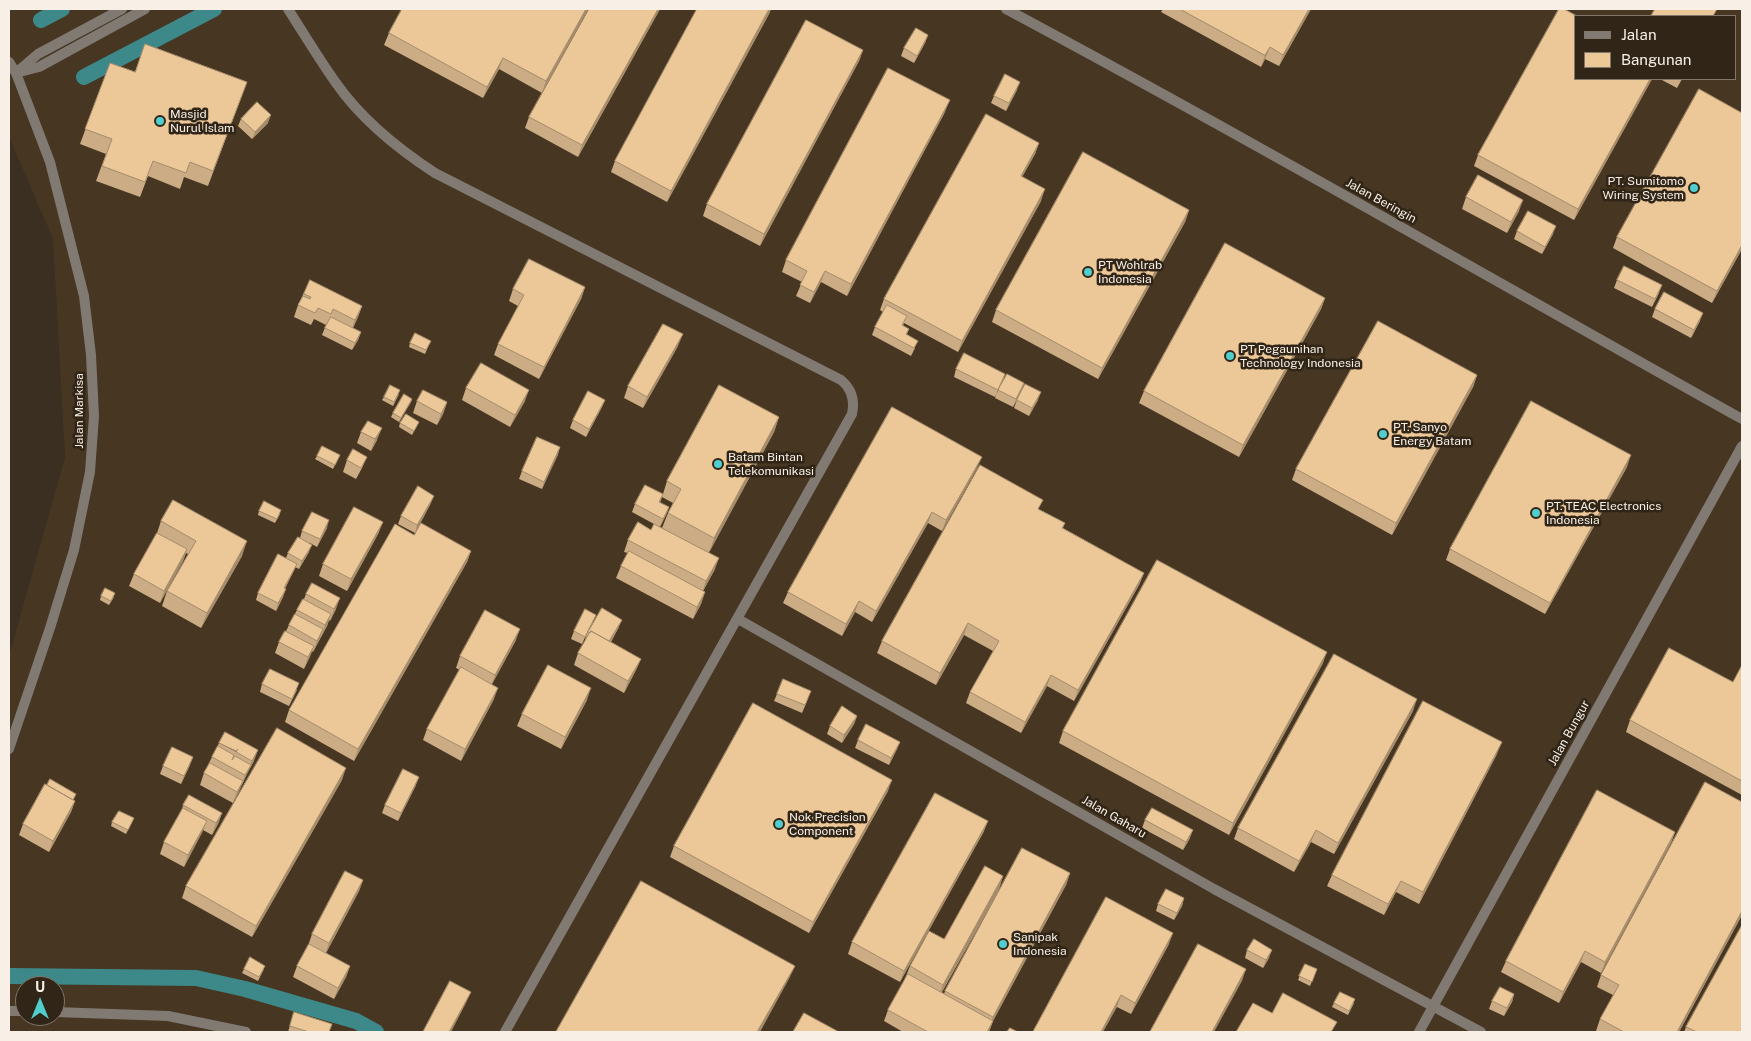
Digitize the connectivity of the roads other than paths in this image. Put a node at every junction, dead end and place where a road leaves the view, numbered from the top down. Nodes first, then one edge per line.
1 (122, 9) edge
2 (146, 9) edge
3 (288, 9) edge
4 (1006, 9) edge
5 (9, 62) edge
6 (16, 73) junction
7 (1742, 419) edge
8 (1742, 446) edge
9 (738, 619) junction
10 (9, 749) edge
11 (1433, 1006) junction
12 (65, 1012) edge
13 (246, 1032) edge
14 (505, 1032) edge
15 (1419, 1032) edge
16 (1481, 1032) edge

1 - 6 street
2 - 6 street
3 - 9 street
4 - 7 street, Jalan Beringin
5 - 6 street, Jalan Markisa
6 - 10 street, Jalan Markisa
8 - 11 street, Jalan Bungur
9 - 11 street, Jalan Gaharu
9 - 14 street
11 - 15 street, Jalan Bungur
11 - 16 street, Jalan Gaharu
12 - 13 street

